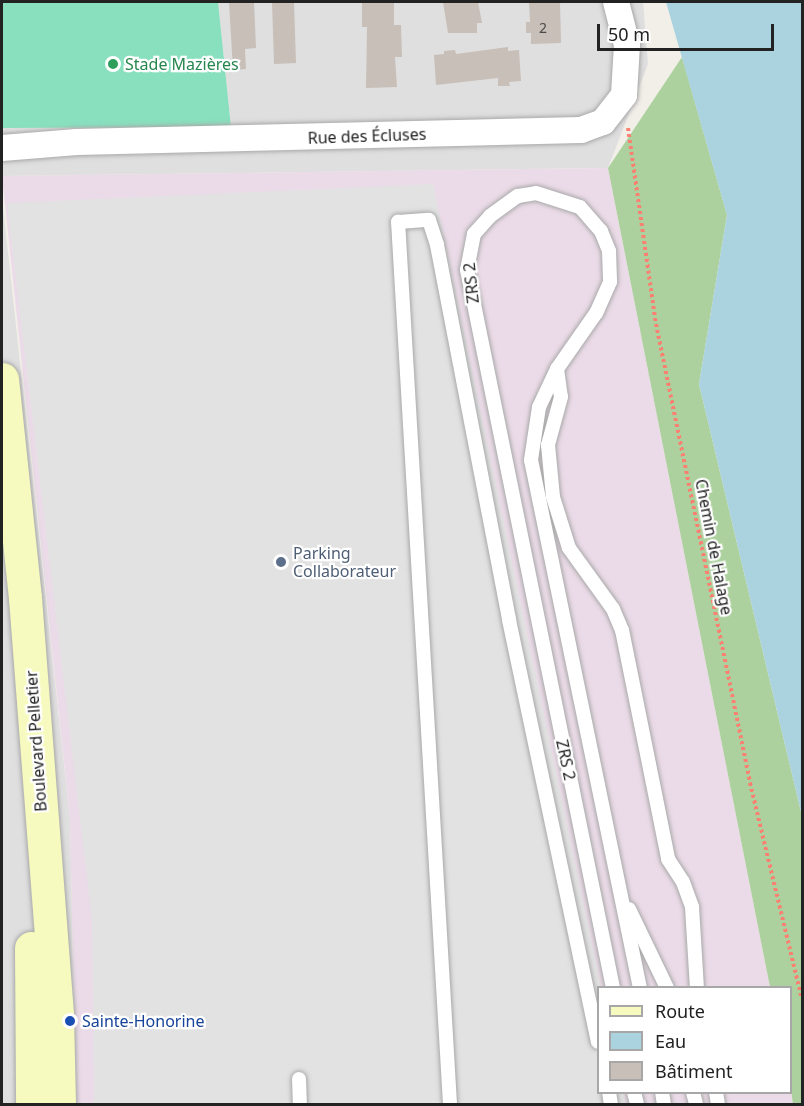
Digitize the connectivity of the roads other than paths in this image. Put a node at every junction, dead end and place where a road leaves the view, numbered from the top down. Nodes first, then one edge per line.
1 (616, 2) edge
2 (2, 148) edge
3 (557, 369) junction
4 (2, 379) edge
5 (2, 557) edge
6 (620, 893) junction
7 (613, 986) edge
8 (640, 986) edge
9 (666, 986) edge
10 (697, 986) edge
11 (597, 1037) edge
12 (299, 1079) dead end
13 (32, 1104) edge
14 (59, 1104) edge
15 (300, 1104) edge
16 (450, 1104) edge

1 - 2 street, Rue des Écluses
3 - 6 lane, ZRS 2
3 - 7 lane, ZRS 2
3 - 10 lane
4 - 14 main road, Boulevard Pelletier
5 - 13 main road, Boulevard Pelletier
6 - 8 lane, ZRS 2
6 - 9 lane, ZRS 2
11 - 16 lane
12 - 15 lane

